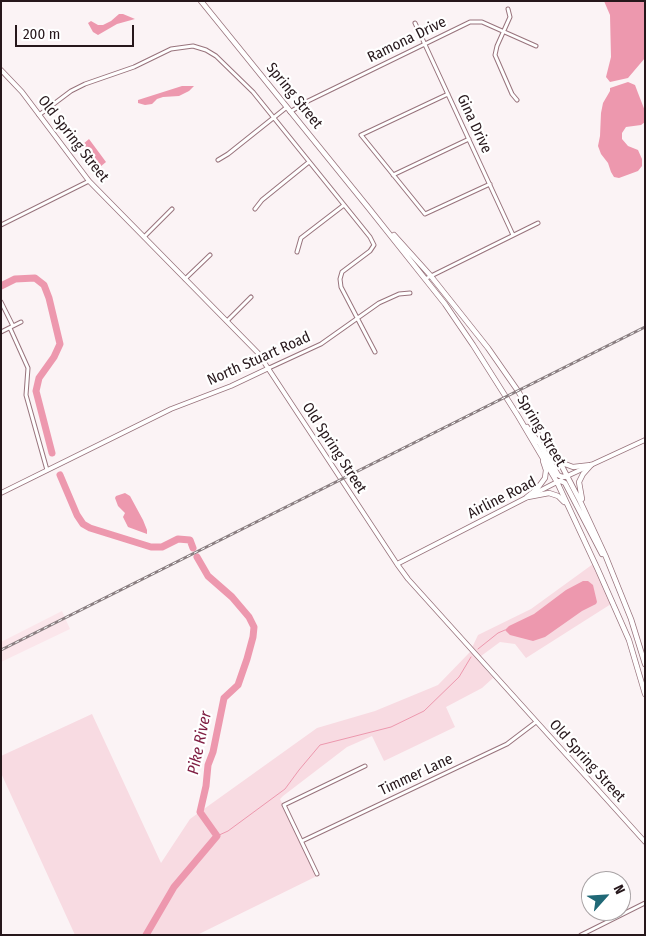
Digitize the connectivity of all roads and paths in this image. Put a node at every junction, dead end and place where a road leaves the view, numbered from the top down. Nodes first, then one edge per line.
1 (201, 1) edge
2 (508, 9) dead end
3 (415, 23) dead end
4 (504, 31) junction
5 (424, 44) junction
6 (536, 46) dead end
7 (1, 70) edge
8 (448, 94) junction
9 (517, 100) dead end
10 (288, 109) junction
11 (39, 114) junction
12 (274, 118) junction
13 (469, 139) junction
14 (218, 160) dead end
15 (309, 162) junction
16 (393, 175) junction
17 (89, 181) junction
18 (490, 184) junction
19 (344, 205) junction
20 (367, 206) junction
21 (255, 209) dead end
22 (172, 210) dead end
23 (538, 223) dead end
24 (1, 225) edge
25 (513, 235) junction
26 (144, 237) junction
27 (297, 252) dead end
28 (210, 255) dead end
29 (430, 275) junction
30 (186, 279) junction
31 (425, 279) junction
32 (410, 293) dead end
33 (251, 297) dead end
34 (1, 302) edge
35 (357, 317) junction
36 (227, 321) junction
37 (21, 322) dead end
38 (11, 327) junction
39 (1, 332) edge
40 (375, 352) dead end
41 (269, 368) junction
42 (518, 416) junction
43 (645, 440) edge
44 (538, 449) junction
45 (554, 452) junction
46 (591, 466) junction
47 (48, 470) junction
48 (567, 476) junction
49 (557, 482) junction
50 (1, 493) edge
51 (527, 497) junction
52 (569, 508) junction
53 (586, 513) junction
54 (397, 564) junction
55 (612, 571) junction
56 (645, 664) edge
57 (645, 694) edge
58 (536, 722) junction
59 (365, 766) dead end
60 (302, 841) junction
61 (645, 842) edge
62 (318, 874) dead end
63 (645, 903) edge
64 (581, 935) edge

1 - 10 main road, Spring Street
2 - 4 street
3 - 5 street, Gina Drive
4 - 5 street, Ramona Drive
4 - 6 street, Ramona Drive
4 - 9 street
5 - 8 street, Gina Drive
5 - 10 street, Ramona Drive
7 - 11 street, Old Spring Street
8 - 13 street, Gina Drive
8 - 16 street
10 - 12 street, Ramona Drive
10 - 20 main road, Spring Street
11 - 12 street
11 - 17 street, Old Spring Street
12 - 14 street, Ramona Drive
12 - 15 street
13 - 16 street
13 - 18 street, Gina Drive
15 - 19 street
15 - 21 street
16 - 18 street
17 - 24 street
17 - 26 street, Old Spring Street
18 - 25 street, Gina Drive
19 - 27 street
19 - 35 street
20 - 29 main road, Spring Street
20 - 31 main road, Spring Street
22 - 26 street
23 - 25 street
25 - 29 street
26 - 30 street, Old Spring Street
28 - 30 street
29 - 31 street
29 - 45 main road, Spring Street
30 - 36 street, Old Spring Street
31 - 42 main road, Spring Street
32 - 35 street, North Stuart Road
33 - 36 street
34 - 38 street
35 - 40 street
35 - 41 street, North Stuart Road
36 - 41 street, Old Spring Street
37 - 38 street
38 - 39 street
38 - 47 street
41 - 47 street, North Stuart Road
41 - 54 street, Old Spring Street
42 - 44 main road, Spring Street
42 - 48 main road
43 - 46 street, Airline Road
44 - 49 main road, Spring Street
44 - 51 main road
45 - 46 main road
45 - 48 main road, Spring Street
46 - 48 street, Airline Road
46 - 53 main road
47 - 50 street, North Stuart Road
48 - 49 street, Airline Road
48 - 53 main road, Spring Street
49 - 51 street, Airline Road
49 - 52 main road, Spring Street
49 - 55 main road
51 - 52 main road
51 - 54 street, Airline Road
52 - 57 main road, Spring Street
53 - 55 main road, Spring Street
54 - 58 street, Old Spring Street
55 - 56 main road, Spring Street
58 - 60 street, Timmer Lane
58 - 61 street, Old Spring Street
59 - 60 street
60 - 62 street
63 - 64 street

